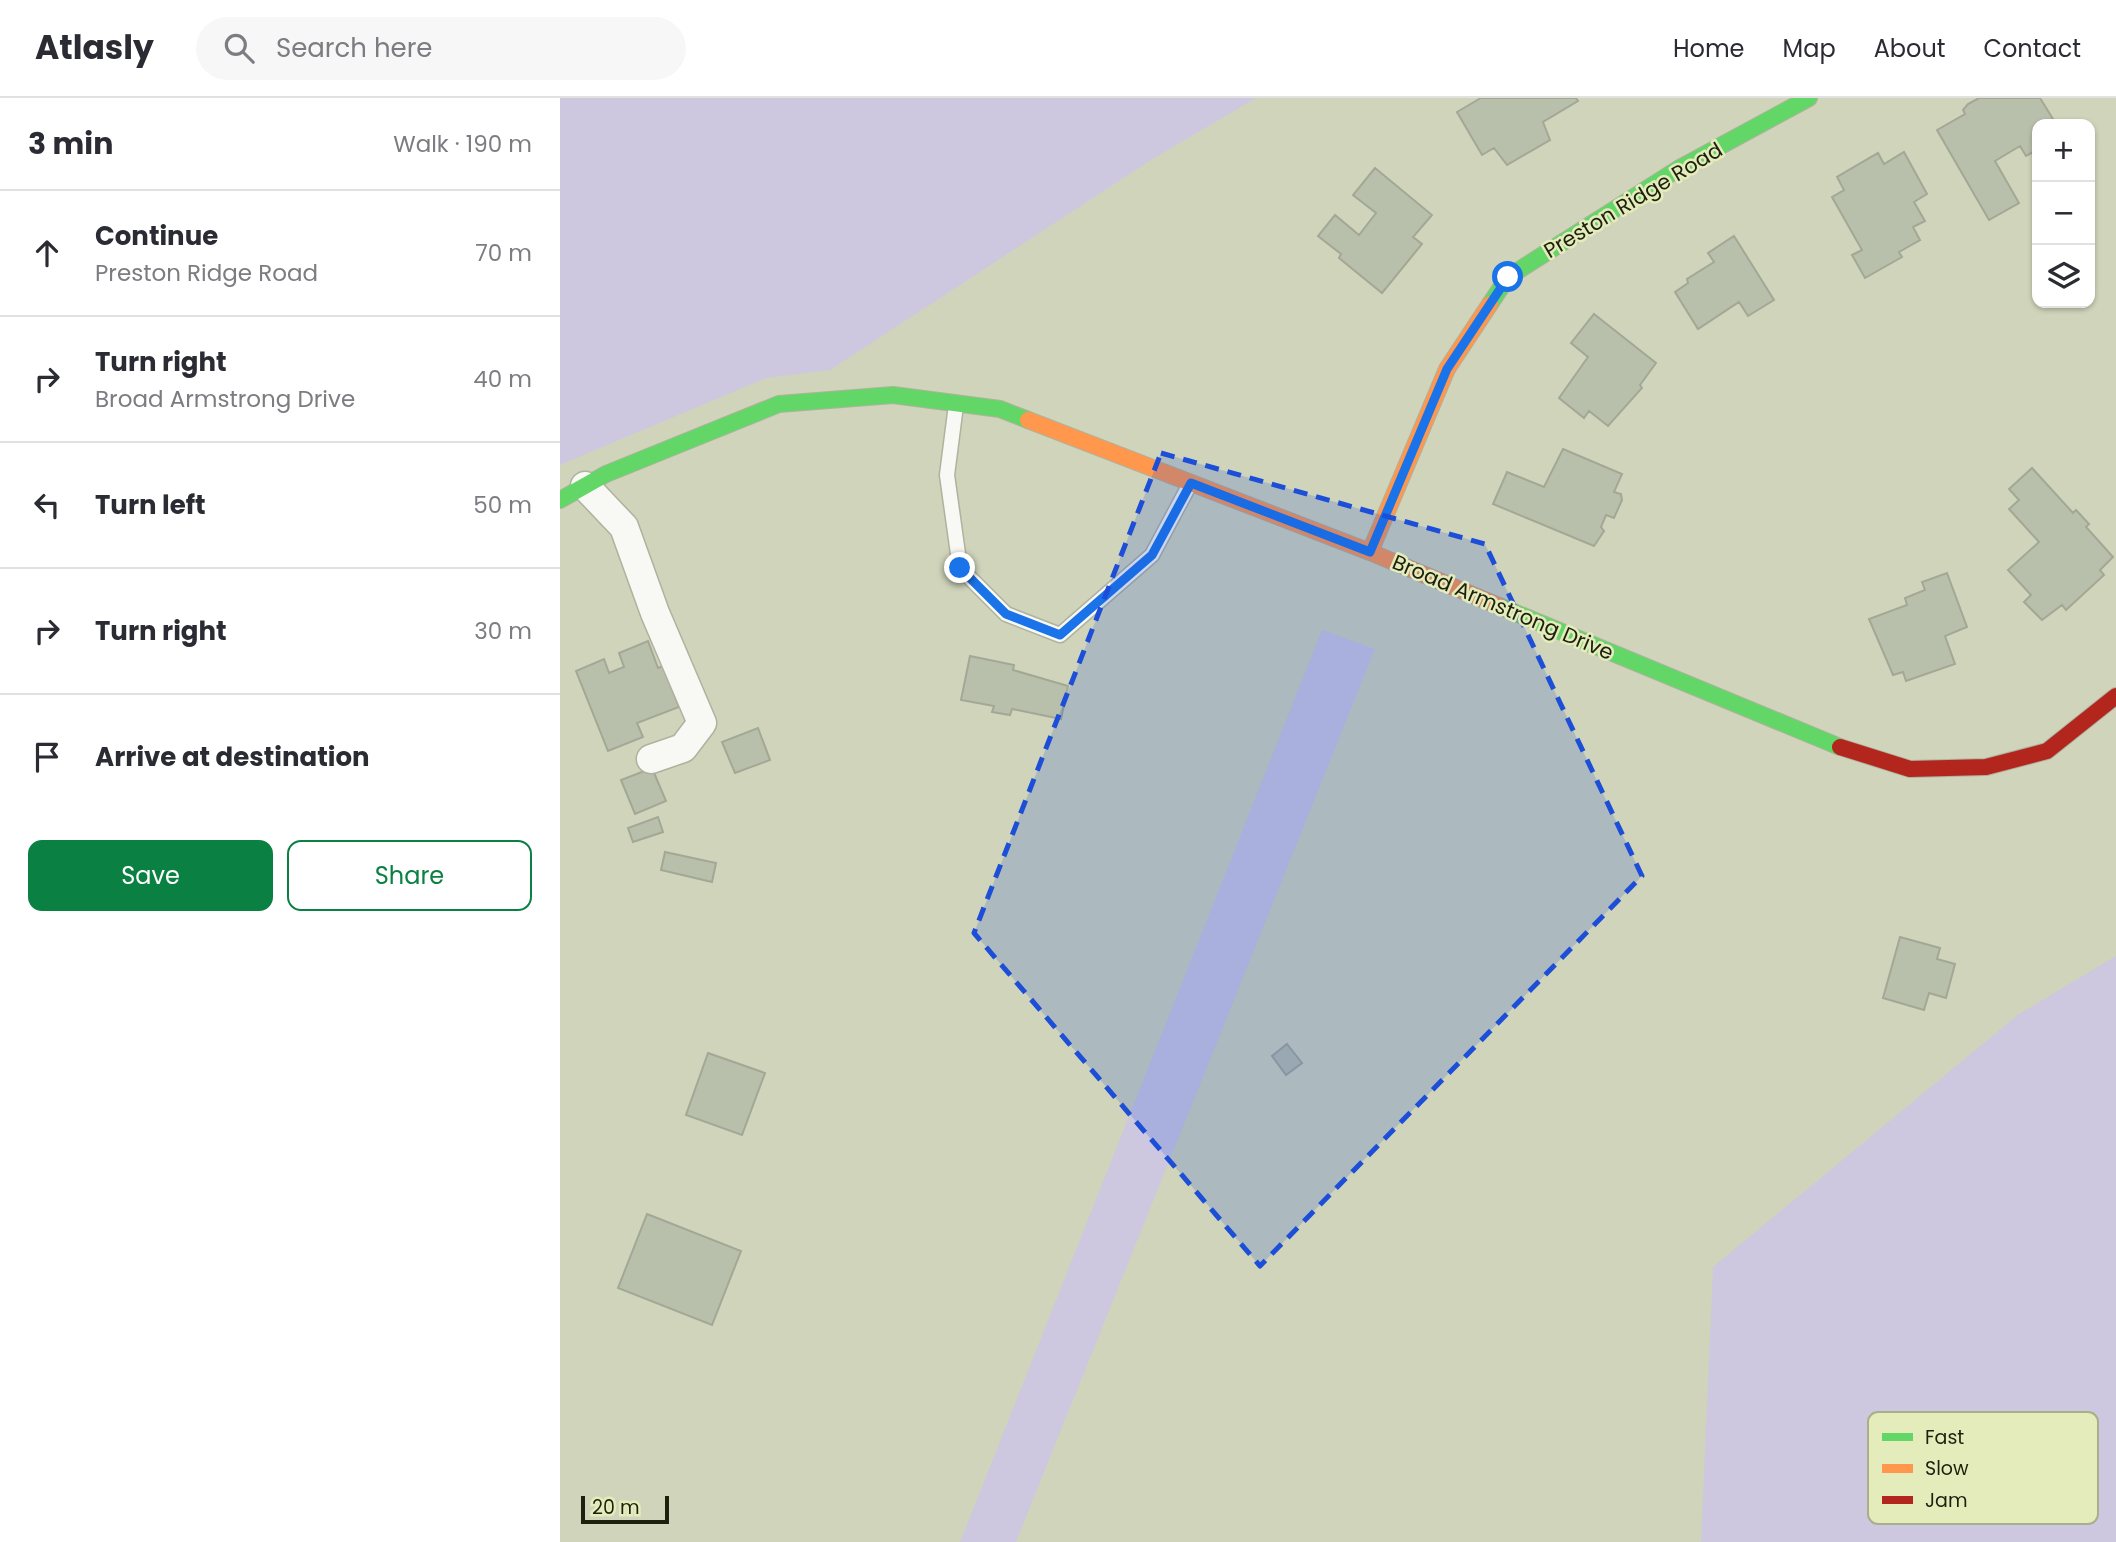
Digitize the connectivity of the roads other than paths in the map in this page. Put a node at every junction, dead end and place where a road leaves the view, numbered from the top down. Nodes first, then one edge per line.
1 (1809, 98) edge
2 (956, 403) junction
3 (1191, 483) junction
4 (585, 486) junction
5 (560, 500) edge
6 (1370, 552) junction
7 (2116, 696) edge
8 (651, 759) dead end

1 - 6 street, Preston Ridge Road
2 - 3 street, Broad Armstrong Drive
2 - 3 lane
2 - 4 street, Broad Armstrong Drive
3 - 6 street, Broad Armstrong Drive
4 - 5 street, Broad Armstrong Drive
4 - 8 street
6 - 7 street, Broad Armstrong Drive

